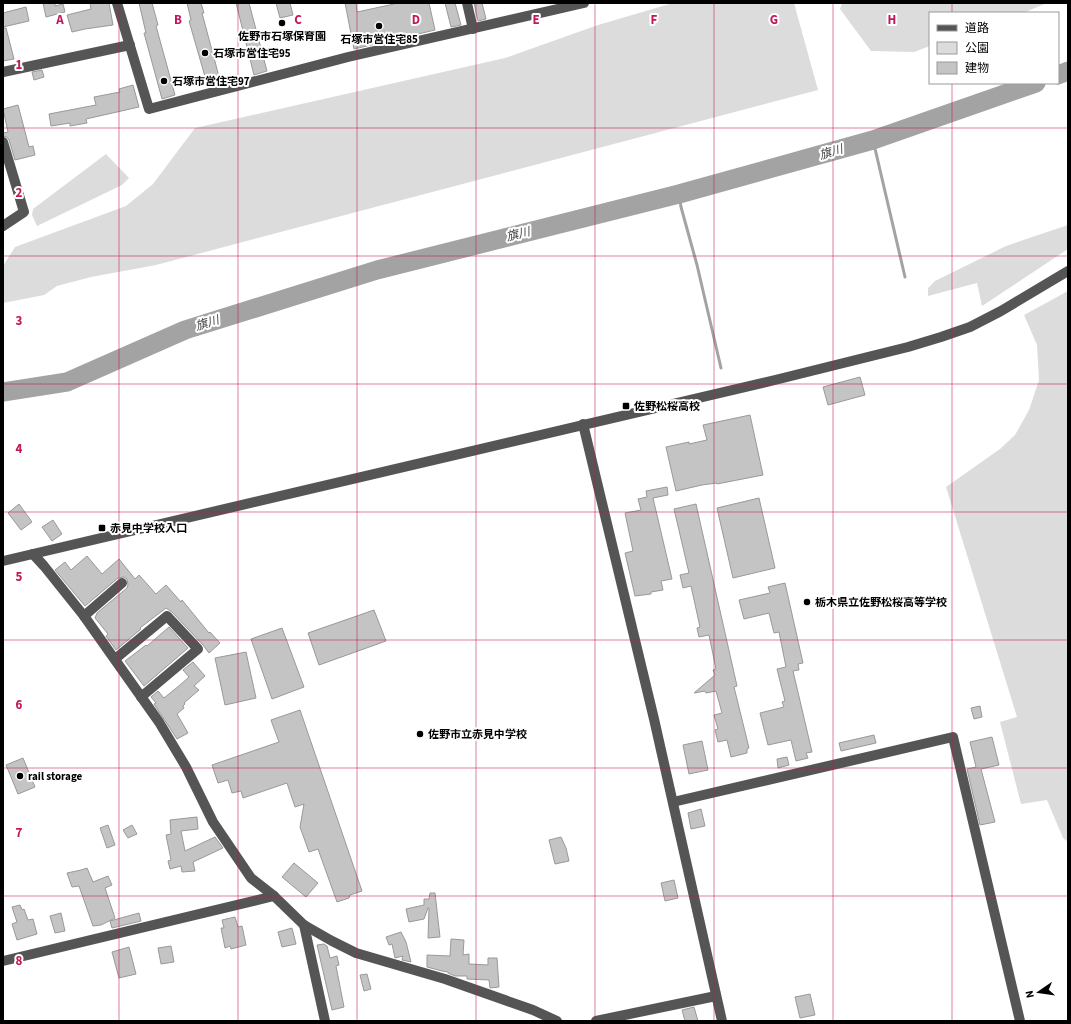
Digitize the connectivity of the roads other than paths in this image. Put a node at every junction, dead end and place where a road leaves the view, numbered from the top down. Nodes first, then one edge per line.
1 (117, 3) edge
2 (467, 3) edge
3 (584, 3) edge
4 (473, 29) junction
5 (130, 45) junction
6 (3, 72) edge
7 (3, 142) edge
8 (3, 226) edge
9 (1068, 271) edge
10 (583, 424) junction
11 (33, 554) junction
12 (3, 561) edge
13 (122, 583) dead end
14 (84, 616) junction
15 (115, 659) junction
16 (141, 697) junction
17 (673, 802) junction
18 (274, 896) junction
19 (304, 925) junction
20 (3, 961) edge
21 (716, 996) junction
22 (326, 1021) edge
23 (557, 1021) edge
24 (596, 1021) edge
25 (722, 1021) edge
26 (1020, 1021) edge

1 - 5 street
2 - 4 street
3 - 4 street
4 - 5 street
5 - 6 street
7 - 8 street
9 - 10 street
10 - 11 street
10 - 17 street
11 - 12 street
11 - 14 street
13 - 14 street
14 - 15 street
15 - 16 street
15 - 16 street
16 - 18 street
17 - 21 street
17 - 26 street
18 - 19 street
18 - 20 street
19 - 22 street
19 - 23 street
21 - 24 street
21 - 25 street

